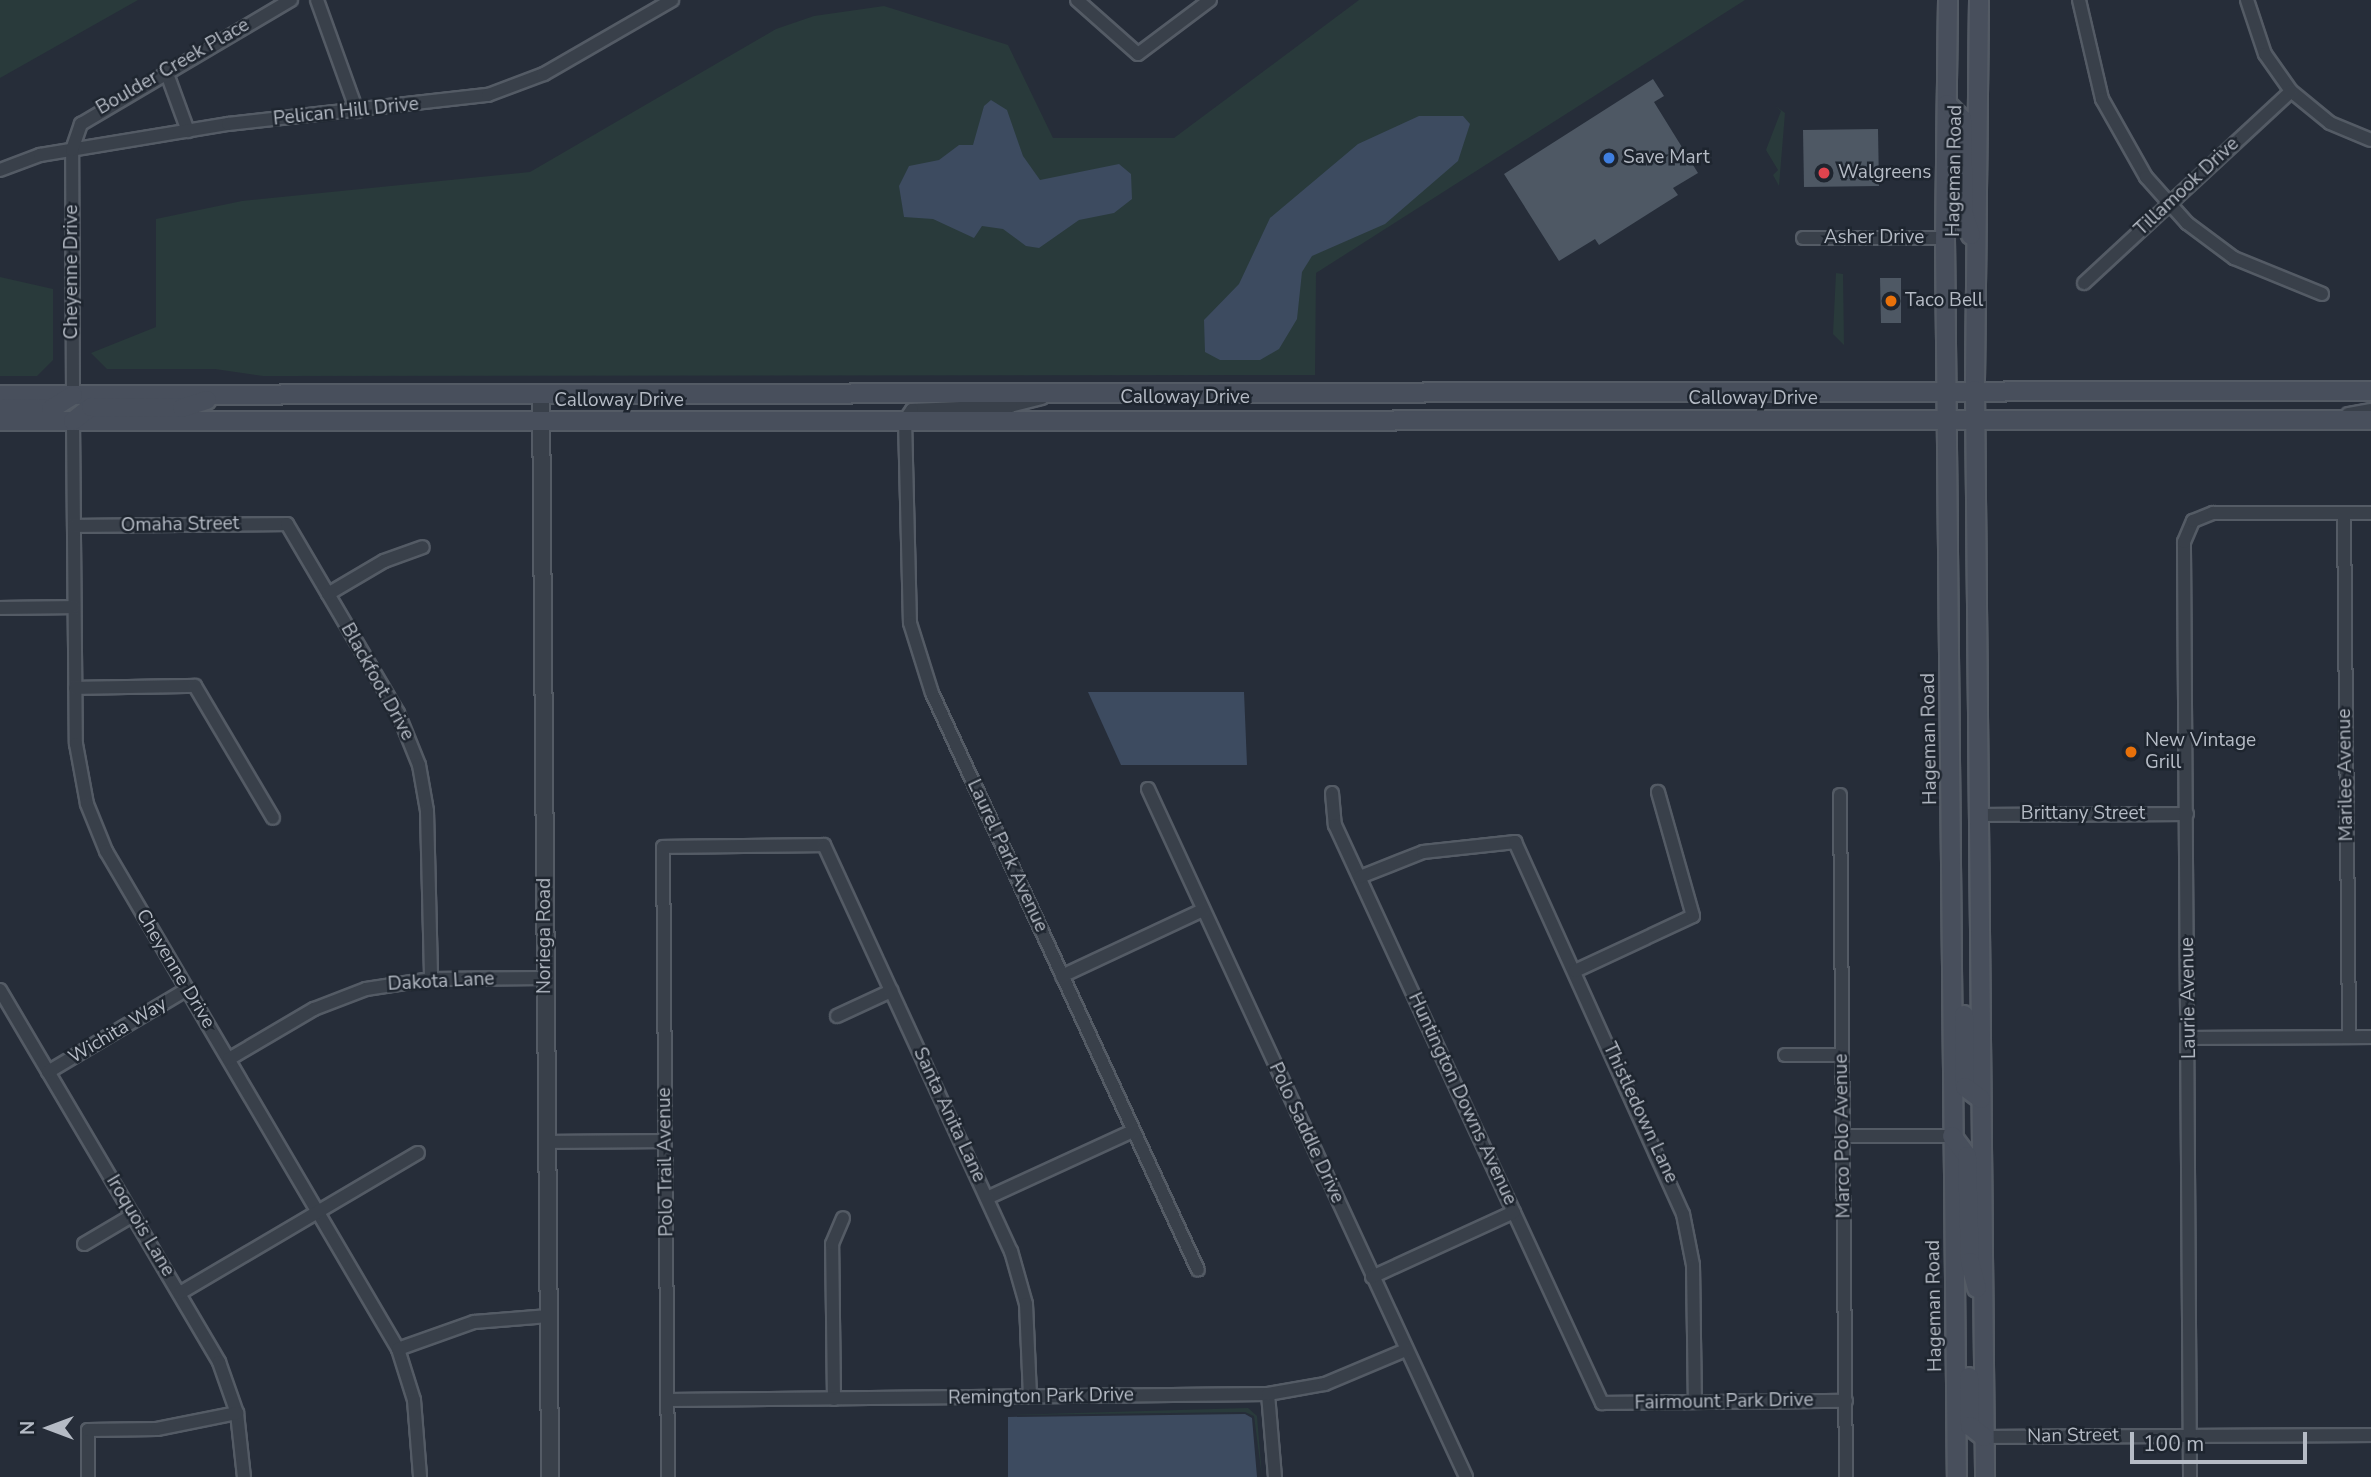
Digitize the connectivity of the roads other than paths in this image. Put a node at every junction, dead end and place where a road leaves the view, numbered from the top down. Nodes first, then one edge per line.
1 (291, 0) edge
2 (317, 0) edge
3 (672, 0) edge
4 (1077, 0) edge
5 (1210, 0) edge
6 (1948, 0) edge
7 (1979, 0) edge
8 (2079, 0) edge
9 (2247, 0) edge
10 (166, 71) junction
11 (2291, 91) junction
12 (1947, 104) junction
13 (356, 111) junction
14 (188, 131) junction
15 (2371, 140) edge
16 (72, 150) junction
17 (0, 170) edge
18 (2168, 204) junction
19 (1803, 238) dead end
20 (1945, 238) junction
21 (1975, 248) junction
22 (2084, 283) dead end
23 (2322, 294) dead end
24 (1946, 389) junction
25 (1975, 390) junction
26 (2371, 391) edge
27 (1061, 393) junction
28 (541, 394) junction
29 (0, 395) edge
30 (73, 395) junction
31 (227, 395) junction
32 (0, 408) edge
33 (2371, 410) edge
34 (905, 420) junction
35 (1947, 420) junction
36 (1976, 420) junction
37 (2313, 420) junction
38 (2371, 420) edge
39 (0, 421) edge
40 (73, 421) junction
41 (542, 422) junction
42 (2344, 513) junction
43 (2371, 513) edge
44 (287, 524) joint
45 (74, 526) junction
46 (423, 547) dead end
47 (328, 594) junction
48 (74, 607) junction
49 (0, 608) edge
50 (1950, 659) junction
51 (75, 688) junction
52 (1148, 789) dead end
53 (1658, 792) dead end
54 (1332, 793) dead end
55 (1840, 795) dead end
56 (2187, 814) junction
57 (1979, 815) junction
58 (273, 818) dead end
59 (663, 847) joint
60 (1360, 877) junction
61 (1203, 910) junction
62 (1953, 936) junction
63 (1575, 971) junction
64 (1062, 976) junction
65 (546, 978) junction
66 (430, 979) junction
67 (187, 989) junction
68 (0, 990) edge
69 (891, 990) junction
70 (837, 1016) dead end
71 (2349, 1037) junction
72 (2371, 1037) edge
73 (2189, 1038) junction
74 (1785, 1055) dead end
75 (1842, 1055) junction
76 (229, 1059) junction
77 (48, 1072) junction
78 (1981, 1099) junction
79 (1133, 1130) junction
80 (1843, 1136) junction
81 (1952, 1136) junction
82 (665, 1141) junction
83 (547, 1142) junction
84 (418, 1153) dead end
85 (987, 1198) junction
86 (318, 1211) junction
87 (1514, 1212) junction
88 (133, 1215) junction
89 (844, 1218) dead end
90 (84, 1244) dead end
91 (1198, 1270) dead end
92 (1373, 1277) junction
93 (1956, 1281) junction
94 (180, 1293) junction
95 (1983, 1308) junction
96 (549, 1315) junction
97 (398, 1349) junction
98 (1406, 1350) junction
99 (1268, 1394) junction
100 (1030, 1397) junction
101 (834, 1399) junction
102 (668, 1400) junction
103 (1846, 1401) junction
104 (1695, 1402) junction
105 (1602, 1403) joint
106 (237, 1413) junction
107 (2190, 1435) junction
108 (2371, 1435) edge
109 (1984, 1437) junction
110 (88, 1477) edge
111 (244, 1477) edge
112 (420, 1477) edge
113 (550, 1477) edge
114 (668, 1477) edge
115 (1275, 1477) edge
116 (1466, 1477) edge
117 (1846, 1477) edge
118 (1957, 1477) edge
119 (1985, 1477) edge
120 (2190, 1477) edge

1 - 10 street, Boulder Creek Place
2 - 13 street
3 - 13 street, Pelican Hill Drive
4 - 5 street
6 - 12 main road, Hageman Road
7 - 21 main road, Hageman Road
8 - 18 street
9 - 11 street
10 - 14 street
10 - 16 street, Boulder Creek Place
11 - 15 street
11 - 18 street, Tillamook Drive
12 - 20 main road, Hageman Road
12 - 21 main road
13 - 14 street, Pelican Hill Drive
14 - 16 street, Pelican Hill Drive
16 - 17 street, Pelican Hill Drive
16 - 30 street, Cheyenne Drive
18 - 22 street, Tillamook Drive
18 - 23 street
19 - 20 street, Asher Drive
20 - 24 main road, Hageman Road
21 - 25 main road, Hageman Road
24 - 25 main road, Calloway Drive
24 - 27 main road, Calloway Drive
24 - 35 main road, Hageman Road
25 - 26 main road, Calloway Drive
25 - 36 main road, Hageman Road
27 - 28 main road, Calloway Drive
27 - 34 street
28 - 31 main road, Calloway Drive
28 - 41 street, Noriega Road
29 - 30 main road, Calloway Drive
30 - 31 main road, Calloway Drive
30 - 32 main road
31 - 40 main road
33 - 37 street
34 - 35 main road, Calloway Drive
34 - 41 main road, Calloway Drive
34 - 64 street, Laurel Park Avenue
35 - 36 main road, Calloway Drive
35 - 50 main road, Hageman Road
36 - 37 main road, Calloway Drive
36 - 57 main road, Hageman Road
37 - 38 main road, Calloway Drive
39 - 40 main road, Calloway Drive
40 - 41 main road, Calloway Drive
40 - 45 street, Cheyenne Drive
41 - 65 street, Noriega Road
42 - 43 street
42 - 56 street, Laurie Avenue
42 - 71 street, Marilee Avenue
44 - 45 street, Omaha Street
44 - 47 street, Blackfoot Drive
45 - 48 street, Cheyenne Drive
46 - 47 street
47 - 66 street, Blackfoot Drive
48 - 49 street
48 - 51 street, Cheyenne Drive
50 - 57 main road
50 - 62 main road, Hageman Road
51 - 58 street
51 - 67 street, Cheyenne Drive
52 - 61 street, Polo Saddle Drive
53 - 63 street
54 - 60 street, Huntington Downs Avenue
55 - 75 street, Marco Polo Avenue
56 - 57 street, Brittany Street
56 - 73 street, Laurie Avenue
57 - 78 main road, Hageman Road
59 - 69 street, Santa Anita Lane
59 - 82 street, Polo Trail Avenue
60 - 63 street, Thistledown Lane
60 - 87 street, Huntington Downs Avenue
61 - 64 street
61 - 92 street, Polo Saddle Drive
62 - 78 main road
62 - 81 main road, Hageman Road
63 - 104 street, Thistledown Lane
64 - 79 street, Laurel Park Avenue
65 - 66 street, Dakota Lane
65 - 83 street, Noriega Road
66 - 76 street, Dakota Lane
67 - 76 street, Cheyenne Drive
67 - 77 street, Wichita Way
68 - 77 street, Iroquois Lane
69 - 70 street
69 - 85 street, Santa Anita Lane
71 - 72 street
71 - 73 street
73 - 107 street, Laurie Avenue
74 - 75 street
75 - 80 street, Marco Polo Avenue
76 - 86 street, Cheyenne Drive
77 - 88 street, Iroquois Lane
78 - 95 main road, Hageman Road
79 - 85 street
79 - 91 street, Laurel Park Avenue
80 - 81 street
80 - 103 street, Marco Polo Avenue
81 - 93 main road, Hageman Road
81 - 95 main road
82 - 83 street
82 - 102 street, Polo Trail Avenue
83 - 96 street, Noriega Road
84 - 86 street
85 - 100 street, Santa Anita Lane
86 - 94 street
86 - 97 street, Cheyenne Drive
87 - 92 street
87 - 105 street, Huntington Downs Avenue
88 - 90 street
88 - 94 street, Iroquois Lane
89 - 101 street
92 - 98 street, Polo Saddle Drive
93 - 109 main road
93 - 118 main road, Hageman Road
94 - 106 street, Iroquois Lane
95 - 109 main road, Hageman Road
96 - 97 street
96 - 113 street, Noriega Road
97 - 112 street, Cheyenne Drive
98 - 99 street, Remington Park Drive
98 - 116 street, Polo Saddle Drive
99 - 100 street, Remington Park Drive
99 - 115 street
100 - 101 street, Remington Park Drive
101 - 102 street, Remington Park Drive
102 - 114 street, Polo Trail Avenue
103 - 104 street, Fairmount Park Drive
103 - 117 street, Marco Polo Avenue
104 - 105 street, Fairmount Park Drive
106 - 110 street
106 - 111 street, Iroquois Lane
107 - 108 street, Nan Street
107 - 109 street, Nan Street
107 - 120 street, Laurie Avenue
109 - 119 main road, Hageman Road

